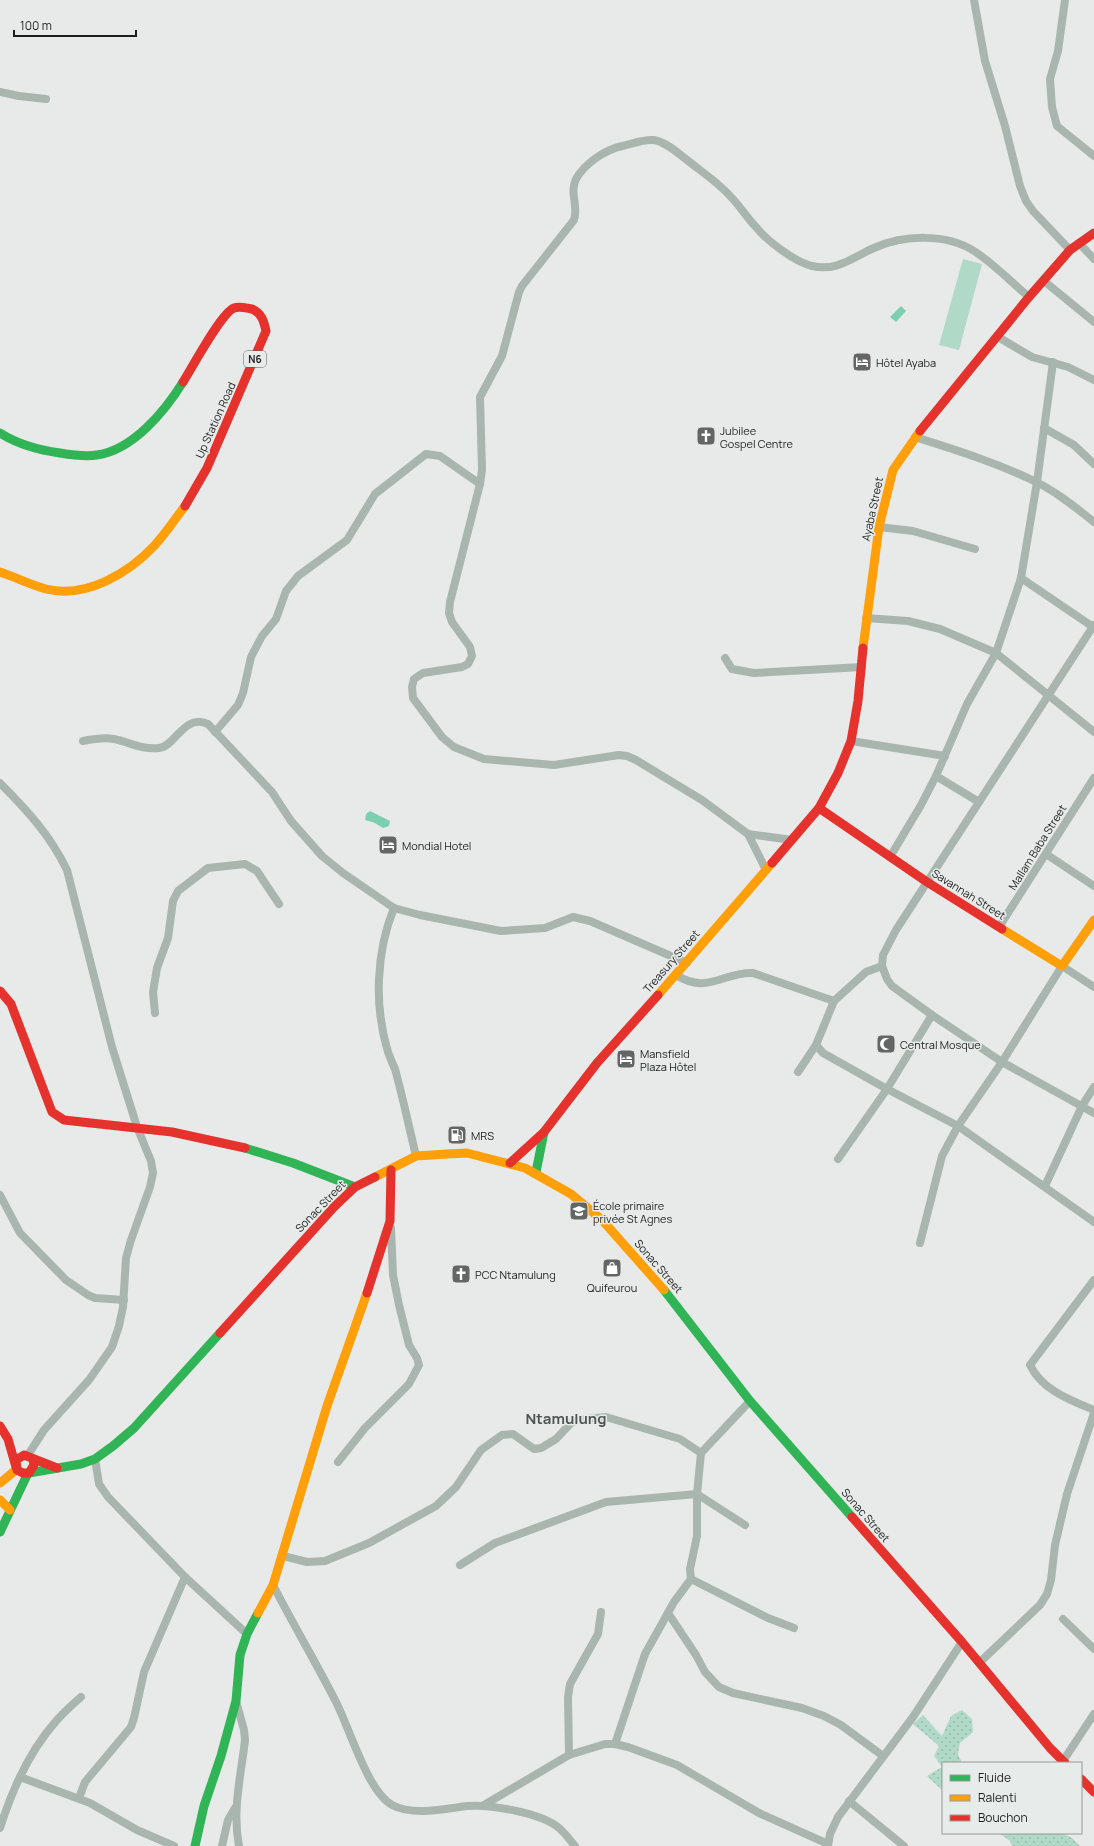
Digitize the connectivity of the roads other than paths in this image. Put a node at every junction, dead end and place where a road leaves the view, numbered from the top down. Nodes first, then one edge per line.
1 (974, 0) edge
2 (1065, 0) edge
3 (0, 92) edge
4 (46, 99) dead end
5 (1094, 156) edge
6 (1094, 233) edge
7 (1078, 243) junction
8 (1070, 250) junction
9 (1094, 259) edge
10 (1044, 281) junction
11 (1029, 297) junction
12 (1094, 322) edge
13 (998, 337) junction
14 (1053, 362) junction
15 (1094, 380) edge
16 (1044, 428) junction
17 (0, 433) edge
18 (915, 437) junction
19 (1094, 464) edge
20 (1037, 482) junction
21 (480, 484) junction
22 (1094, 522) edge
23 (879, 527) junction
24 (975, 549) dead end
25 (0, 572) edge
26 (1021, 578) junction
27 (866, 618) junction
28 (1094, 626) edge
29 (996, 653) junction
30 (724, 658) dead end
31 (862, 667) junction
32 (1049, 696) junction
33 (215, 732) junction
34 (1094, 732) edge
35 (83, 740) dead end
36 (851, 741) junction
37 (944, 756) junction
38 (936, 776) junction
39 (1094, 778) edge
40 (0, 783) edge
41 (979, 802) junction
42 (819, 808) junction
43 (748, 834) junction
44 (792, 840) junction
45 (1046, 854) junction
46 (890, 857) junction
47 (766, 870) junction
48 (927, 882) junction
49 (1094, 886) edge
50 (279, 904) dead end
51 (394, 908) junction
52 (1094, 920) edge
53 (999, 927) junction
54 (687, 963) junction
55 (882, 966) junction
56 (1062, 966) junction
57 (676, 975) junction
58 (1094, 987) edge
59 (0, 991) edge
60 (834, 1001) junction
61 (155, 1013) dead end
62 (932, 1015) junction
63 (816, 1045) junction
64 (1002, 1062) junction
65 (798, 1072) dead end
66 (1094, 1086) edge
67 (887, 1089) junction
68 (1082, 1106) junction
69 (1094, 1114) edge
70 (958, 1126) junction
71 (137, 1127) junction
72 (544, 1132) junction
73 (416, 1156) junction
74 (838, 1159) dead end
75 (510, 1163) junction
76 (391, 1170) junction
77 (536, 1172) junction
78 (1045, 1186) junction
79 (355, 1187) junction
80 (0, 1195) edge
81 (390, 1221) junction
82 (1094, 1222) edge
83 (920, 1244) dead end
84 (1094, 1280) edge
85 (124, 1300) junction
86 (750, 1402) junction
87 (1094, 1410) edge
88 (1094, 1413) edge
89 (0, 1426) edge
90 (8, 1439) junction
91 (701, 1453) junction
92 (29, 1456) junction
93 (95, 1459) junction
94 (338, 1462) dead end
95 (58, 1468) junction
96 (17, 1469) junction
97 (28, 1473) junction
98 (0, 1483) edge
99 (697, 1494) junction
100 (0, 1500) edge
101 (10, 1513) junction
102 (746, 1525) dead end
103 (0, 1532) edge
104 (283, 1556) junction
105 (460, 1564) dead end
106 (185, 1577) junction
107 (691, 1579) junction
108 (273, 1585) junction
109 (601, 1612) dead end
110 (668, 1613) junction
111 (1063, 1619) dead end
112 (794, 1628) dead end
113 (248, 1634) junction
114 (962, 1642) junction
115 (1094, 1649) edge
116 (979, 1663) junction
117 (81, 1697) dead end
118 (236, 1701) junction
119 (1094, 1714) edge
120 (615, 1744) junction
121 (569, 1755) junction
122 (883, 1756) junction
123 (1064, 1762) edge
124 (20, 1777) junction
125 (1082, 1780) edge
126 (1094, 1792) edge
127 (79, 1798) junction
128 (849, 1801) junction
129 (484, 1805) junction
130 (236, 1808) junction
131 (0, 1828) edge
132 (828, 1845) edge
133 (174, 1846) edge
134 (195, 1846) edge
135 (222, 1846) edge
136 (239, 1846) edge
137 (575, 1846) edge
138 (904, 1846) edge

1 - 8 street
2 - 5 street
3 - 4 street
6 - 7 main road, Ayaba Street
7 - 8 main road, Ayaba Street
7 - 9 street
8 - 10 main road, Ayaba Street
10 - 11 main road, Ayaba Street
10 - 12 street
11 - 13 main road, Ayaba Street
11 - 21 street
13 - 14 street
13 - 18 main road, Ayaba Street
14 - 15 street
14 - 16 street
16 - 19 street
16 - 20 street
17 - 25 main road, Up Station Road / N6
18 - 20 street
18 - 23 main road, Ayaba Street
20 - 22 street
20 - 26 street
21 - 33 street
21 - 43 street
23 - 24 street
23 - 27 main road, Ayaba Street
26 - 28 street
26 - 29 street
27 - 29 street
27 - 31 main road, Ayaba Street
28 - 32 street
29 - 32 street
29 - 37 street
30 - 31 street
31 - 36 main road, Ayaba Street
32 - 34 street
32 - 41 street
33 - 35 street
33 - 51 street
36 - 37 street
36 - 42 main road, Ayaba Street
37 - 38 street
38 - 41 street
38 - 46 street
39 - 45 street, Mallam Baba Street
40 - 71 street
41 - 48 street
42 - 44 main road, Treasury Street
42 - 46 main road, Savannah Street
43 - 44 street
43 - 47 street
44 - 47 main road, Treasury Street
45 - 49 street
45 - 53 street, Mallam Baba Street
46 - 48 main road, Savannah Street
47 - 54 main road, Treasury Street
48 - 53 main road, Savannah Street
48 - 55 street
50 - 61 street
51 - 54 street
51 - 73 street
52 - 56 main road
53 - 56 main road, Savannah Street
54 - 57 main road, Treasury Street
55 - 60 street
55 - 62 street
56 - 58 street
56 - 64 street
57 - 60 street
57 - 72 main road, Treasury Street
59 - 71 main road
60 - 63 street
62 - 64 street
62 - 67 street
63 - 65 street
63 - 67 street
64 - 68 street
64 - 70 street
66 - 68 street
67 - 70 street
67 - 74 street
68 - 69 street
68 - 78 street
70 - 78 street
70 - 83 street
71 - 79 main road
71 - 85 street
72 - 75 main road, Treasury Street
72 - 77 main road, Treasury Street
73 - 75 main road, Sonac Street
73 - 76 main road, Sonac Street
75 - 77 main road, Sonac Street
76 - 79 main road, Sonac Street
76 - 81 main road
77 - 86 main road, Sonac Street
78 - 82 street
79 - 93 main road, Sonac Street
80 - 85 street
81 - 94 street
81 - 104 main road
84 - 87 street
85 - 92 street
86 - 91 street
86 - 114 main road, Sonac Street
88 - 116 street
89 - 90 main road
90 - 92 main road
90 - 96 main road
91 - 99 street
91 - 104 street
92 - 95 main road
92 - 96 main road
92 - 97 main road
93 - 95 main road, Sonac Street
93 - 106 street
95 - 97 main road, Sonac Street
96 - 97 main road
96 - 98 main road
96 - 101 main road
97 - 101 main road
99 - 102 street
99 - 105 street
99 - 107 street
100 - 101 main road
101 - 103 main road
104 - 108 main road
106 - 113 street
106 - 127 street
107 - 110 street
107 - 112 street
108 - 113 main road
108 - 129 street
109 - 121 street
110 - 120 street
110 - 122 street
111 - 115 street
113 - 118 main road
114 - 116 main road, Sonac Street
114 - 122 street
116 - 123 main road, Sonac Street
117 - 124 street
118 - 130 street
118 - 134 main road
119 - 123 street
120 - 121 street
120 - 132 street
121 - 129 street
122 - 128 street
124 - 127 street
124 - 131 street
125 - 126 main road
127 - 133 street
128 - 132 street
128 - 138 street
129 - 137 street
130 - 135 street
130 - 136 street

